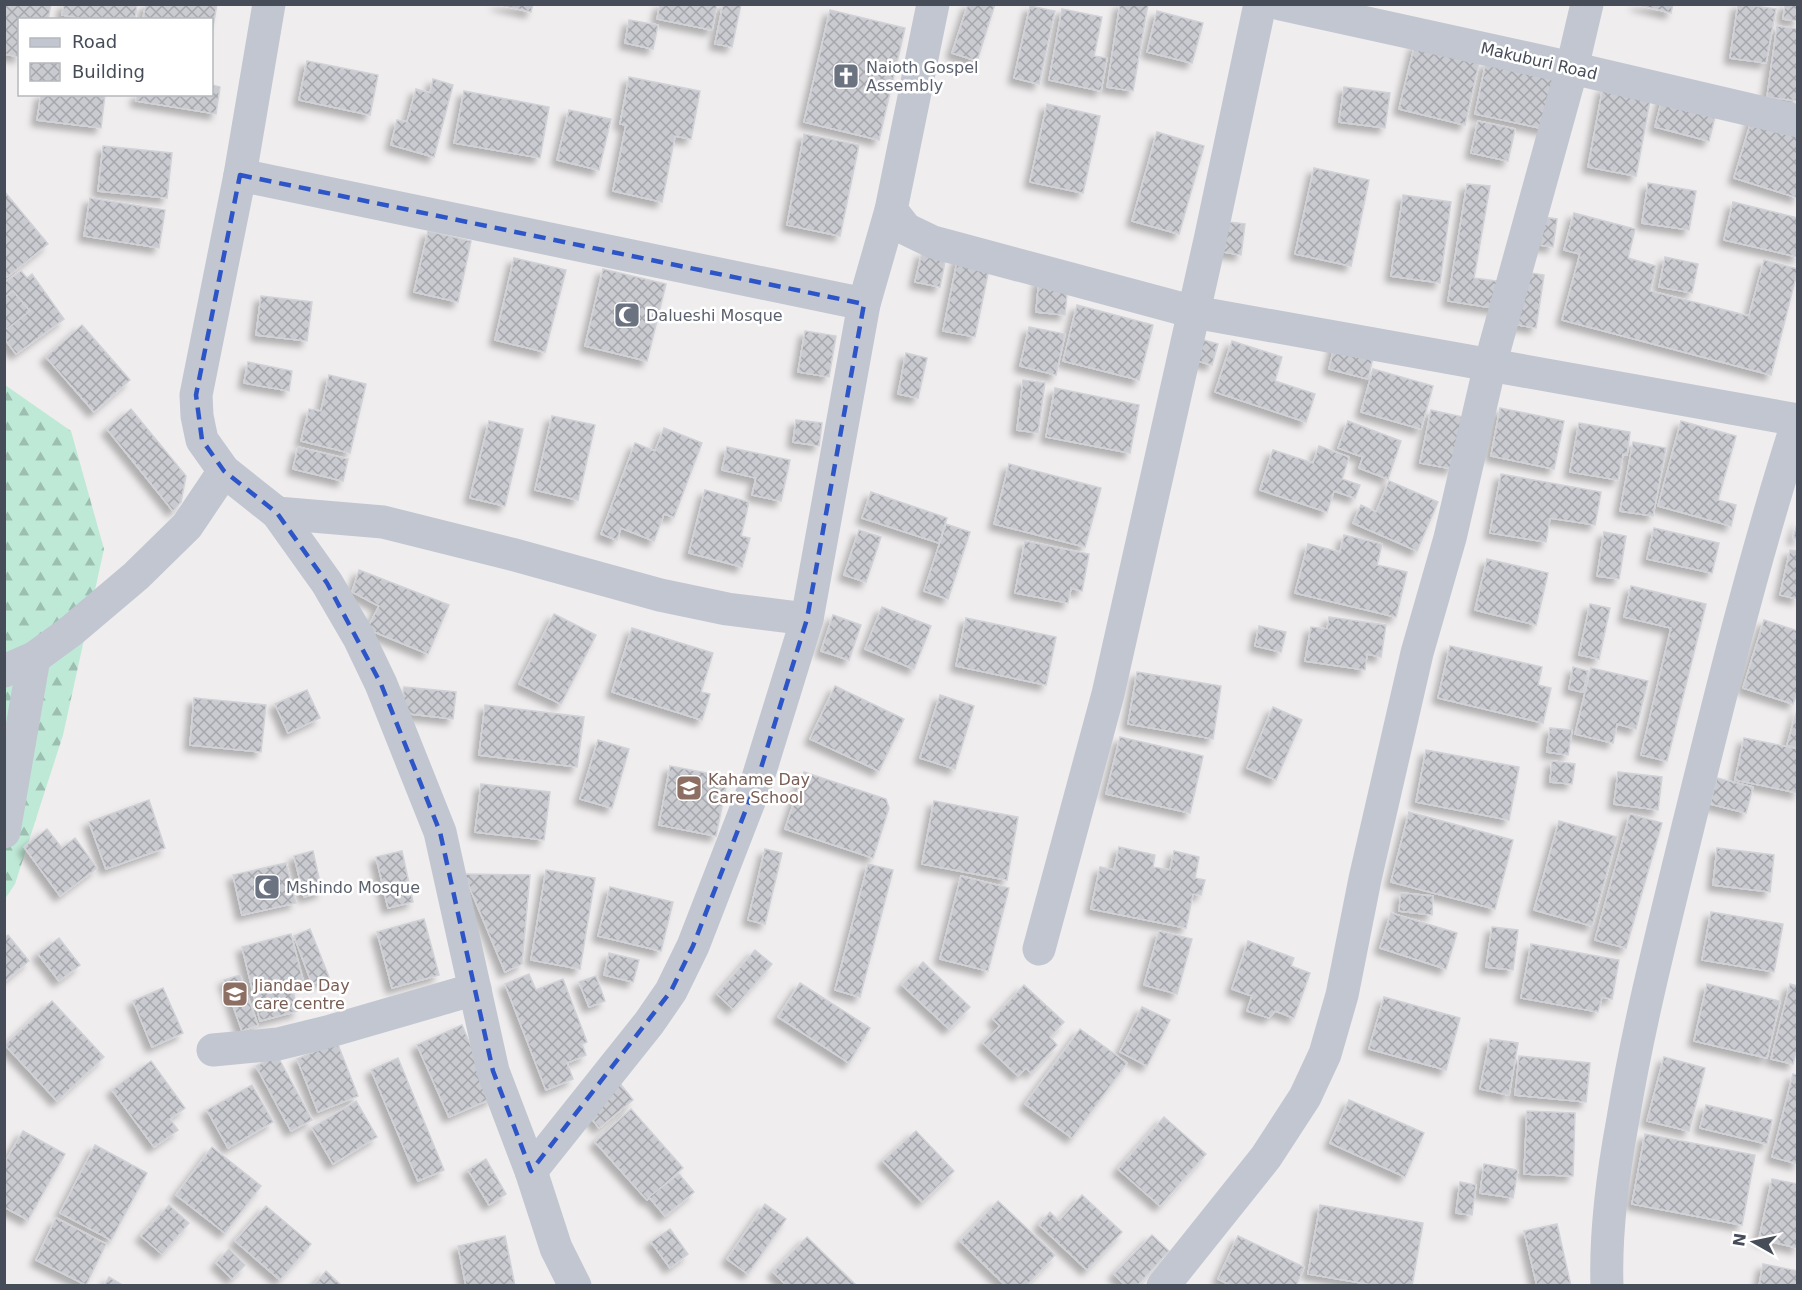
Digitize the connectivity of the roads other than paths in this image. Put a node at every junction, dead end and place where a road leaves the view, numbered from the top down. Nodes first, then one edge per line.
1 (268, 4) edge
2 (933, 4) edge
3 (1260, 4) edge
4 (1280, 4) edge
5 (1587, 4) edge
6 (1572, 68) junction
7 (1797, 122) edge
8 (240, 174) junction
9 (891, 210) junction
10 (864, 304) junction
11 (1194, 312) junction
12 (1490, 365) junction
13 (1797, 420) edge
14 (224, 471) junction
15 (277, 513) junction
16 (807, 619) junction
17 (34, 658) junction
18 (4, 671) edge
19 (4, 832) edge
20 (1039, 949) dead end
21 (475, 990) junction
22 (213, 1050) dead end
23 (531, 1171) junction
24 (574, 1286) edge
25 (1163, 1286) edge
26 (1607, 1286) edge

1 - 8 street
2 - 9 street
3 - 11 street
4 - 6 street, Makuburi Road
5 - 6 street
6 - 7 street, Makuburi Road
6 - 12 street
8 - 10 street
8 - 14 street
9 - 10 street
9 - 11 street
10 - 16 street
11 - 12 street
11 - 20 street
12 - 13 street
12 - 25 street
13 - 26 street
14 - 15 street
14 - 17 street
15 - 16 street
15 - 21 street
16 - 23 street
17 - 18 street
17 - 19 street
21 - 22 street
21 - 23 street
23 - 24 street

